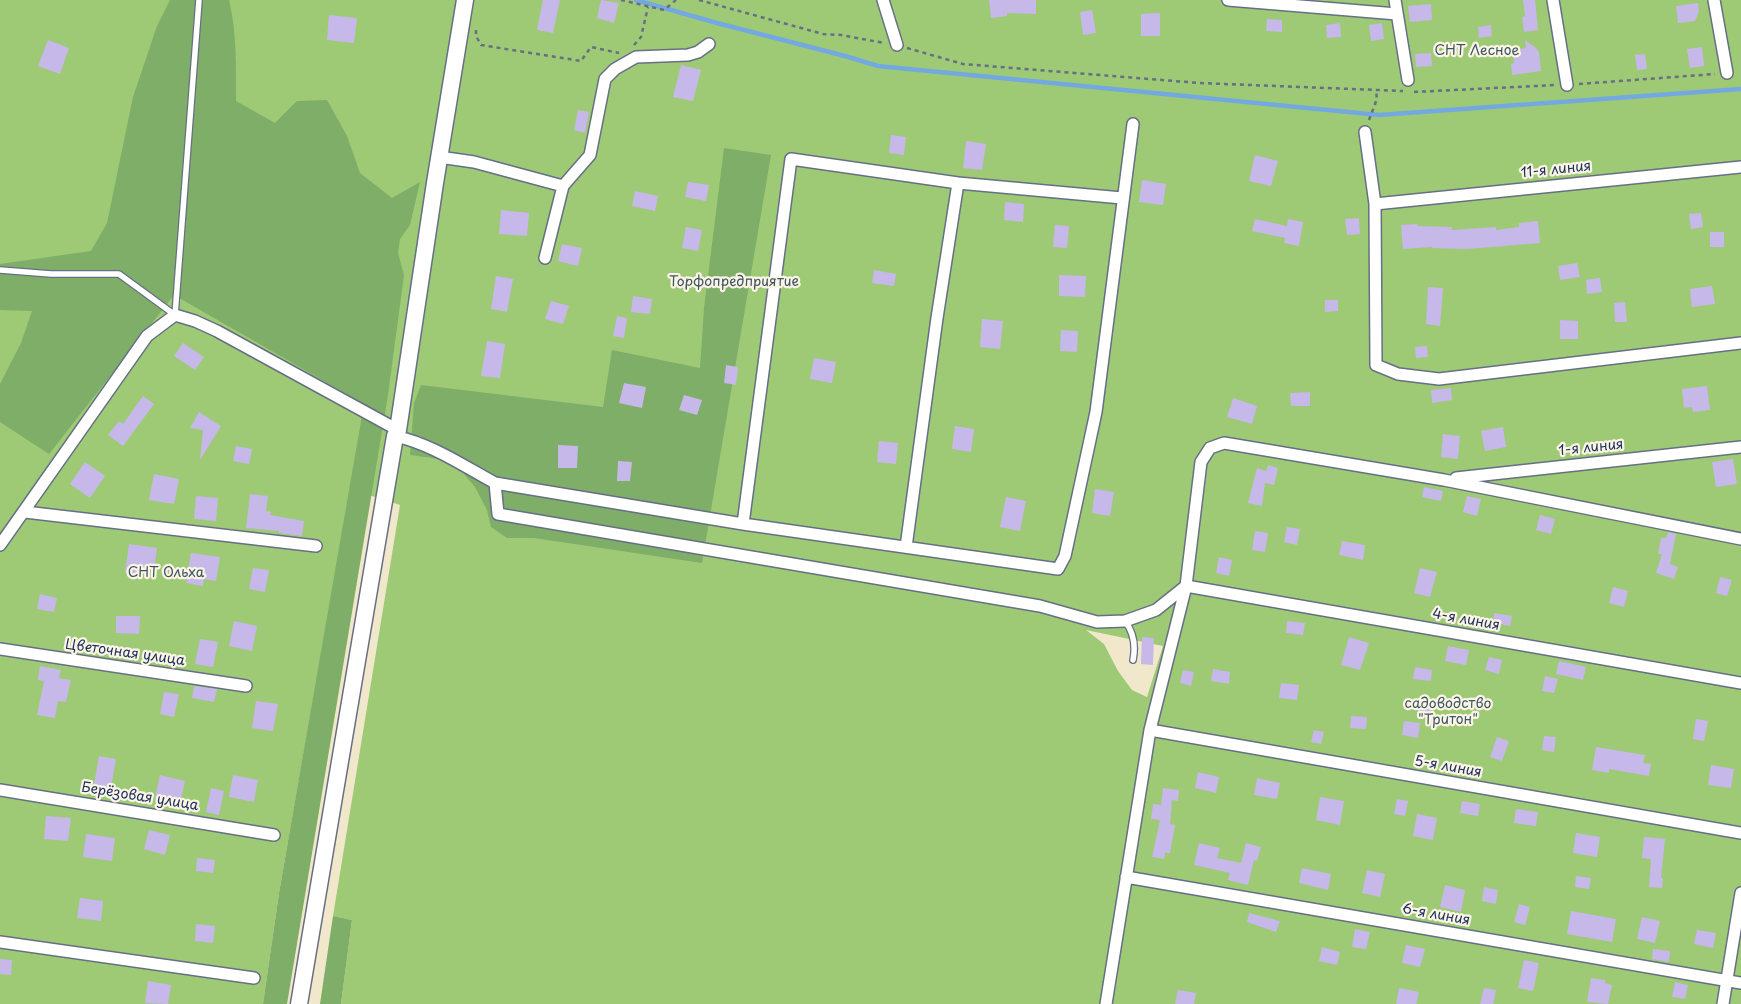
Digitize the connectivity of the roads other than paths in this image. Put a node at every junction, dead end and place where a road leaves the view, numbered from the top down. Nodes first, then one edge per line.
1 (199, 0) edge
2 (464, 0) edge
3 (883, 0) edge
4 (1228, 0) edge
5 (1395, 0) edge
6 (1553, 0) edge
7 (1714, 0) edge
8 (1397, 14) junction
9 (708, 44) dead end
10 (897, 45) road end
11 (1726, 73) road end
12 (1408, 80) dead end
13 (1567, 85) road end
14 (1132, 124) dead end
15 (1365, 132) road end
16 (439, 157) junction
17 (1741, 167) edge
18 (958, 183) junction
19 (563, 186) junction
20 (1122, 198) junction
21 (1375, 204) junction
22 (545, 258) dead end
23 (0, 270) edge
24 (175, 315) junction
25 (1741, 343) edge
26 (396, 433) junction
27 (1741, 447) edge
28 (1444, 480) junction
29 (495, 483) junction
30 (25, 512) junction
31 (743, 524) junction
32 (1741, 539) edge
33 (0, 545) edge
34 (316, 546) dead end
35 (906, 547) junction
36 (1186, 586) junction
37 (1125, 621) junction
38 (0, 649) edge
39 (1133, 660) dead end
40 (1741, 683) edge
41 (246, 686) dead end
42 (1150, 730) junction
43 (0, 790) edge
44 (1741, 833) edge
45 (274, 835) dead end
46 (1126, 877) junction
47 (1741, 893) edge
48 (0, 942) edge
49 (254, 978) dead end
50 (1727, 981) junction
51 (1741, 983) edge
52 (300, 1004) edge
53 (1106, 1004) edge
54 (1723, 1004) edge

1 - 24 lane
2 - 16 main road
3 - 10 street
4 - 8 street
5 - 8 street
6 - 13 street
7 - 11 street
8 - 12 street
9 - 19 street
14 - 20 street
15 - 21 street
16 - 19 street
16 - 26 main road
17 - 21 street, 11-я линия
18 - 20 street
18 - 31 street
18 - 35 street
19 - 22 street
20 - 35 street
21 - 25 street
23 - 24 lane
24 - 26 street
24 - 30 street
26 - 29 street
26 - 52 main road
27 - 28 street, 1-я линия
28 - 32 street
28 - 36 street
29 - 31 street
29 - 37 street
30 - 33 street
30 - 34 street
31 - 35 street
36 - 37 street
36 - 40 street, 4-я линия
36 - 42 street
37 - 39 lane
38 - 41 street, Цветочная улица
42 - 44 street, 5-я линия
42 - 46 street
43 - 45 street, Берёзовая улица
46 - 50 street, 6-я линия
46 - 53 street
47 - 50 street
48 - 49 street
50 - 51 street, 6-я линия
50 - 54 street

